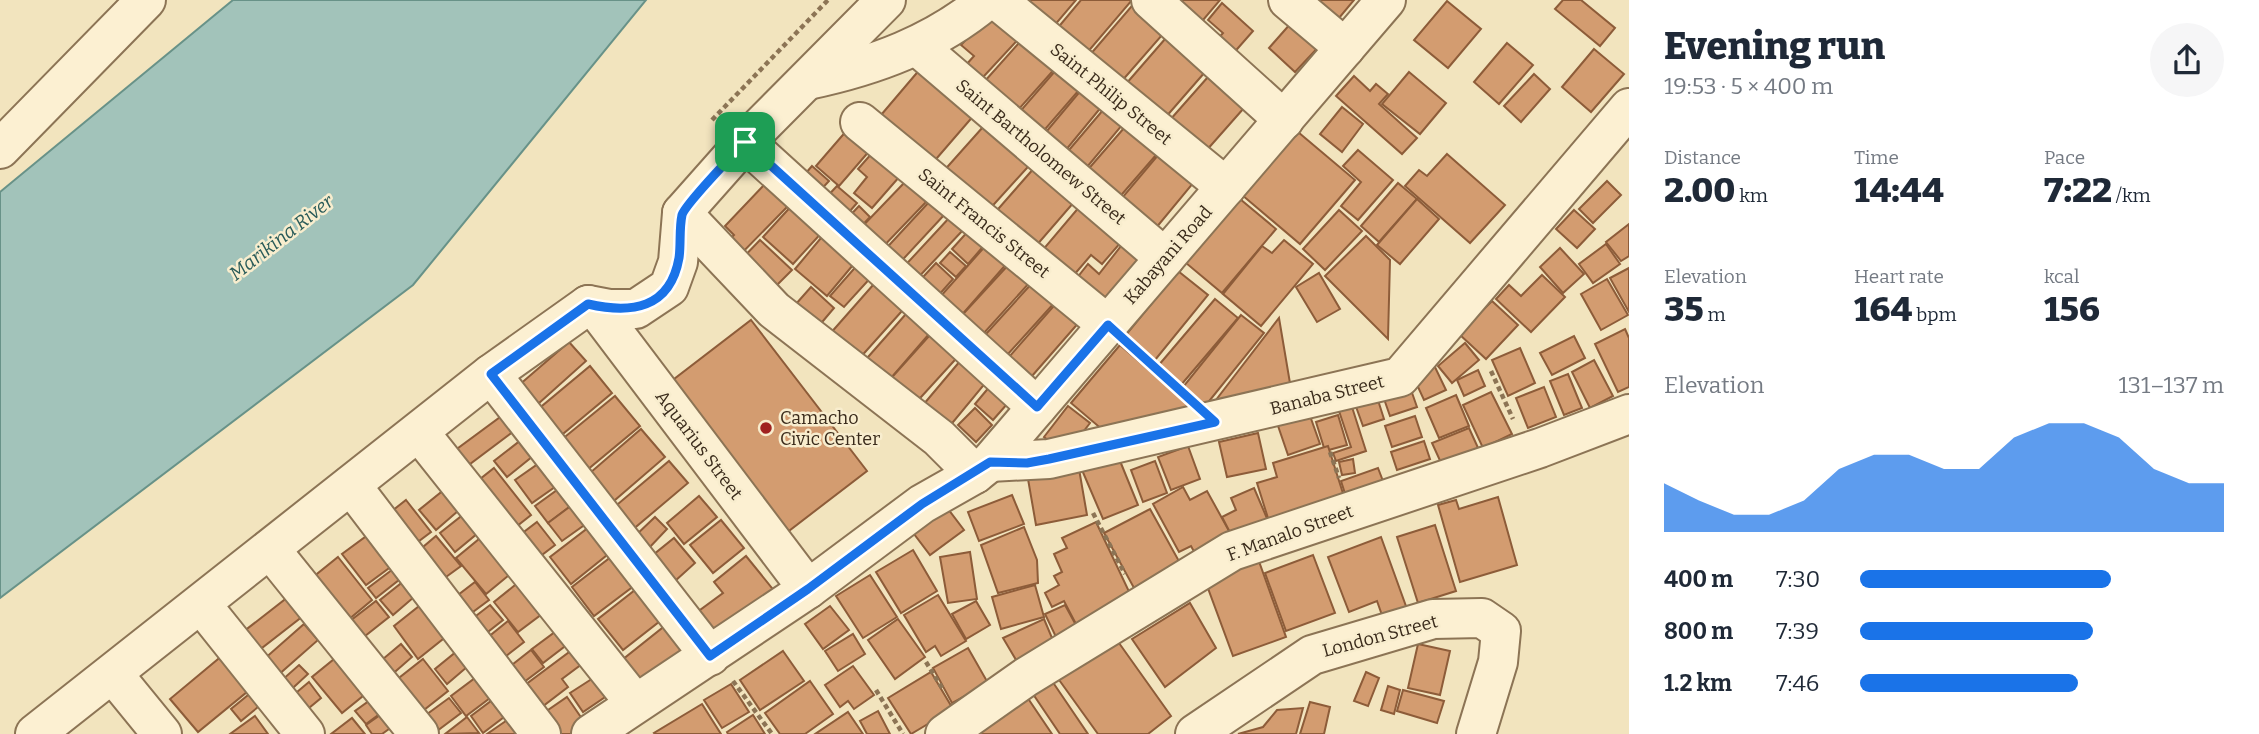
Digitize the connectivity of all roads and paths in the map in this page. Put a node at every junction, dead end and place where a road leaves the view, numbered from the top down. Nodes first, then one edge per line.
1 (146, 0) edge
2 (828, 0) edge
3 (886, 0) edge
4 (987, 0) edge
5 (997, 0) edge
6 (1151, 0) edge
7 (1288, 0) edge
8 (1383, 2) edge
9 (917, 46) junction
10 (1345, 48) junction
11 (808, 80) junction
12 (1629, 107) edge
13 (1284, 120) junction
14 (860, 122) dead end
15 (708, 125) dead end
16 (745, 142) junction
17 (0, 149) edge
18 (1226, 187) junction
19 (682, 213) junction
20 (1165, 258) junction
21 (588, 304) junction
22 (1108, 325) junction
23 (1491, 370) dead end
24 (491, 374) junction
25 (1037, 407) junction
26 (1629, 414) edge
27 (1215, 422) junction
28 (419, 432) junction
29 (1529, 452) junction
30 (982, 468) junction
31 (351, 485) junction
32 (1093, 513) dead end
33 (270, 550) junction
34 (808, 589) junction
35 (201, 604) junction
36 (1141, 606) junction
37 (711, 655) junction
38 (113, 674) junction
39 (876, 690) dead end
40 (635, 703) junction
41 (1205, 731) edge
42 (40, 733) edge
43 (162, 734) edge
44 (305, 734) edge
45 (419, 734) edge
46 (541, 734) edge
47 (592, 734) edge
48 (772, 734) edge
49 (902, 734) edge
50 (945, 734) edge
51 (1476, 734) edge

1 - 17 street
2 - 15 path
3 - 11 street
4 - 9 street
5 - 18 street, Saint Philip Street
6 - 13 street
7 - 10 street
8 - 10 street, Kabayani Road
9 - 11 street
9 - 20 street, Saint Bartholomew Street
10 - 13 street, Kabayani Road
11 - 16 street
12 - 27 street, Banaba Street
13 - 18 street, Kabayani Road
14 - 22 street, Saint Francis Street
16 - 19 street
16 - 25 street
18 - 20 street, Kabayani Road
19 - 21 street
19 - 30 street
20 - 22 street, Kabayani Road
21 - 24 street
21 - 34 street, Aquarius Street
22 - 25 street, Kabayani Road
22 - 27 path
23 - 29 path
24 - 28 street
24 - 37 street
25 - 30 street, Kabayani Road
26 - 29 street, F. Manalo Street
27 - 30 street, Banaba Street
28 - 31 street
28 - 40 street
29 - 36 street, F. Manalo Street
30 - 34 street, Kabayani Road
31 - 33 street
31 - 46 street
32 - 36 path
33 - 35 street
33 - 45 street
34 - 37 street, Kabayani Road
35 - 38 street
35 - 44 street
36 - 50 street, F. Manalo Street
37 - 40 street, Kabayani Road
37 - 48 path
38 - 42 street
38 - 43 street
39 - 49 path
40 - 47 street, Kabayani Road
41 - 51 street, London Street

